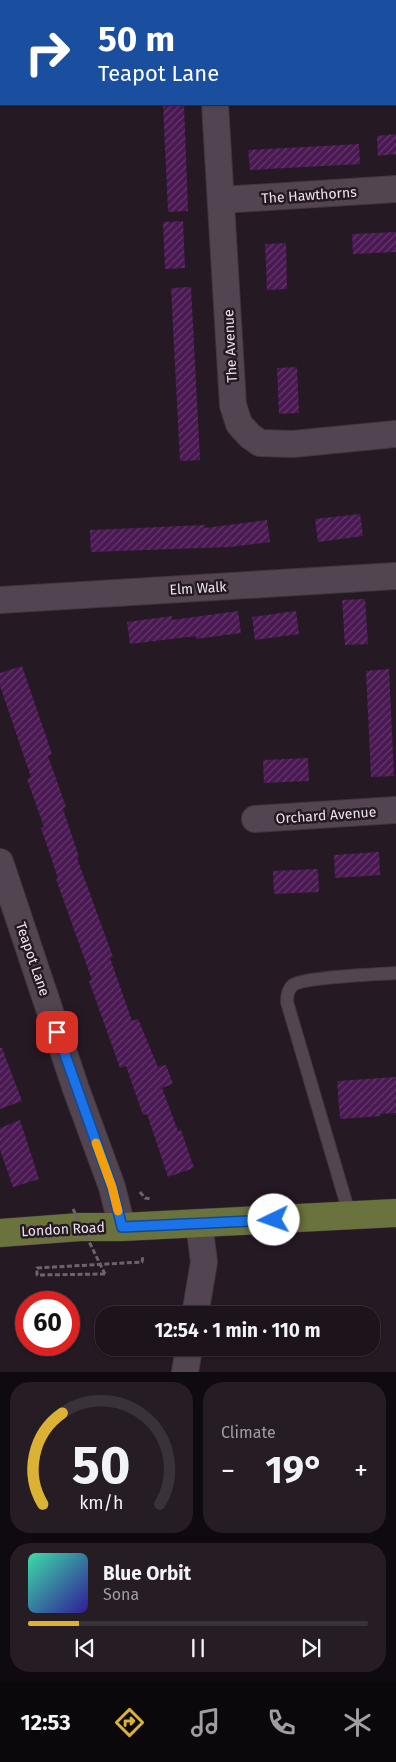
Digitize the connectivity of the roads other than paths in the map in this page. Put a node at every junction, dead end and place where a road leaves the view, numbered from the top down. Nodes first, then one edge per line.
1 (215, 105) edge
2 (396, 189) edge
3 (221, 200) junction
4 (396, 434) edge
5 (396, 576) edge
6 (0, 600) edge
7 (396, 810) edge
8 (255, 819) dead end
9 (0, 862) edge
10 (396, 972) edge
11 (396, 1213) edge
12 (350, 1216) junction
13 (199, 1223) junction
14 (122, 1227) junction
15 (0, 1233) edge
16 (197, 1306) edge
17 (188, 1356) edge
18 (185, 1372) edge

1 - 3 street, The Avenue
2 - 3 street, The Hawthorns
3 - 4 street, The Avenue
5 - 6 street, Elm Walk
7 - 8 street, Orchard Avenue
9 - 14 street, Teapot Lane
10 - 12 lane
11 - 12 main road, London Road
12 - 13 main road, London Road
13 - 14 main road, London Road
13 - 16 street
14 - 15 main road, London Road
17 - 18 street

